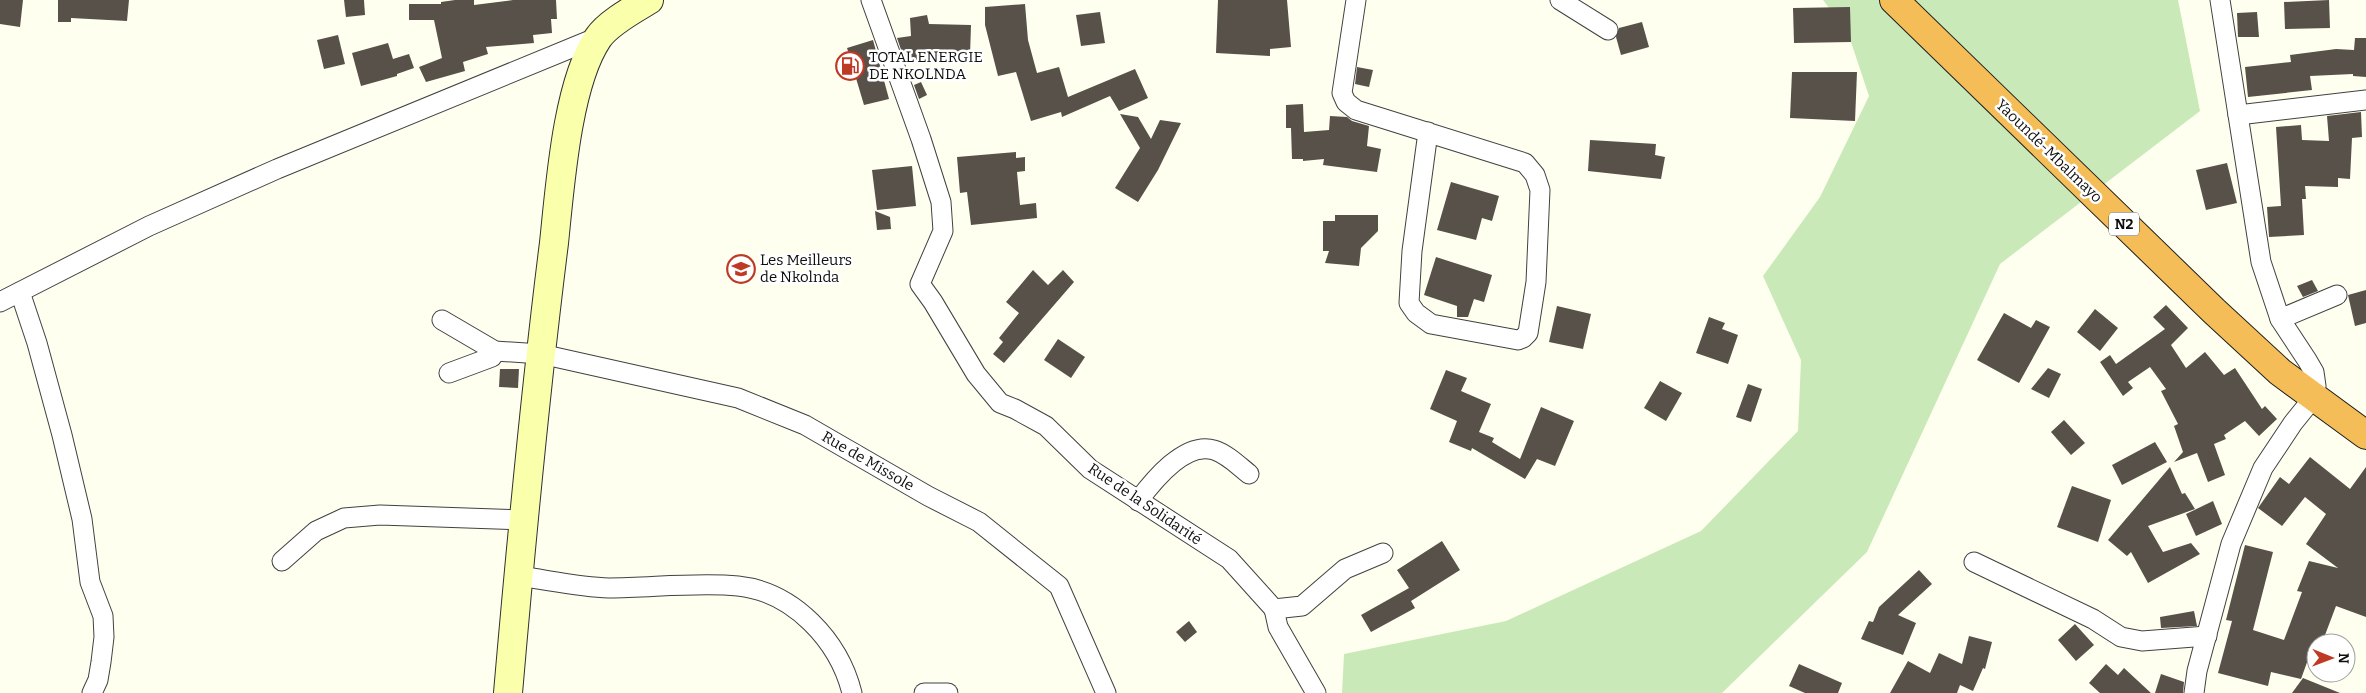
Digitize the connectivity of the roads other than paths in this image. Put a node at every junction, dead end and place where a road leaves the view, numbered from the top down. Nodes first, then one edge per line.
1 (649, 0) edge
2 (871, 0) edge
3 (1356, 0) edge
4 (1560, 0) edge
5 (1894, 0) edge
6 (2220, 0) edge
7 (1608, 30) dead end
8 (598, 37) junction
9 (2366, 100) edge
10 (2238, 115) junction
11 (1428, 132) junction
12 (20, 292) junction
13 (2337, 295) dead end
14 (0, 302) edge
15 (2280, 319) junction
16 (442, 320) dead end
17 (495, 351) junction
18 (541, 354) junction
19 (449, 373) dead end
20 (2314, 397) junction
21 (2366, 435) edge
22 (1250, 474) dead end
23 (1138, 501) junction
24 (524, 520) junction
25 (1383, 553) dead end
26 (282, 561) dead end
27 (1974, 562) dead end
28 (518, 576) junction
29 (1274, 609) junction
30 (2206, 636) junction
31 (92, 693) edge
32 (508, 693) edge
33 (852, 693) edge
34 (924, 693) edge
35 (948, 693) edge
36 (1106, 693) edge
37 (1316, 693) edge
38 (2194, 693) edge

1 - 8 street
2 - 23 street, Rue de la Solidarité
3 - 11 street
4 - 7 street
5 - 20 highway, Yaoundé-Mbalmayo / N2
6 - 10 street
8 - 12 street
8 - 18 street
9 - 10 street
10 - 15 street
11 - 11 street
12 - 14 street
12 - 31 street
13 - 15 street
15 - 20 street
16 - 17 street
17 - 18 street, Rue de Missole
17 - 19 street
18 - 24 street
18 - 36 street, Rue de Missole
20 - 21 highway, Yaoundé-Mbalmayo / N2
20 - 30 street
22 - 23 street
23 - 29 street, Rue de la Solidarité
24 - 26 street
24 - 28 street
25 - 29 street
27 - 30 street
28 - 32 street
28 - 33 street
29 - 37 street
30 - 38 street
34 - 35 street

